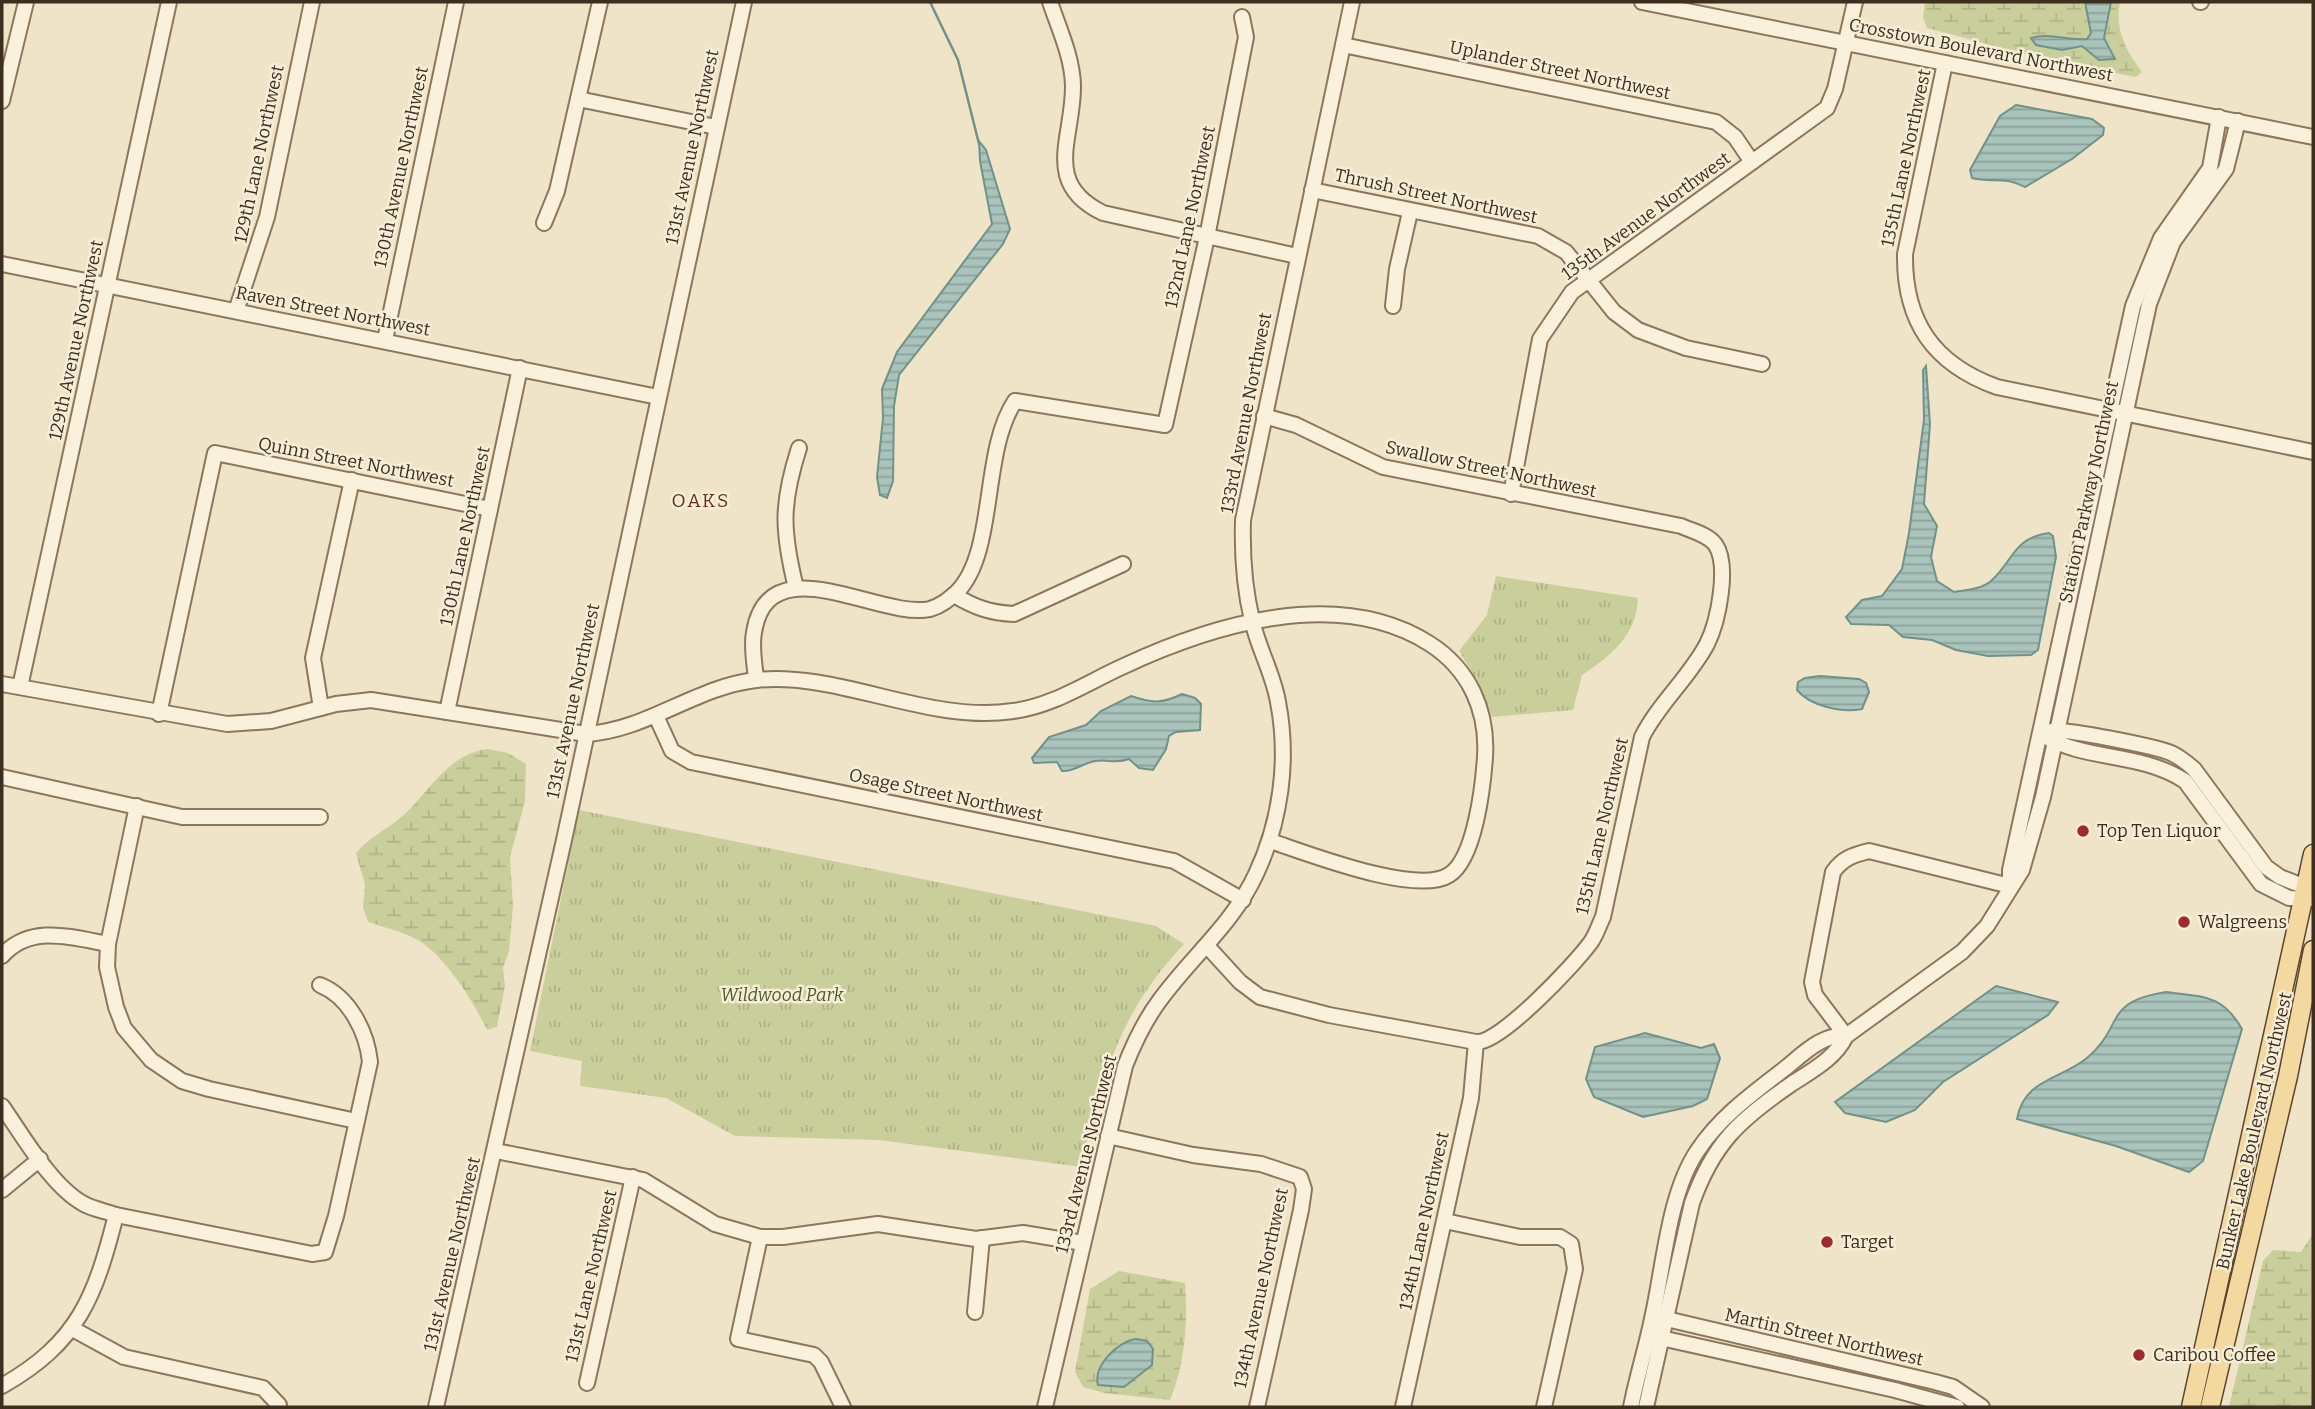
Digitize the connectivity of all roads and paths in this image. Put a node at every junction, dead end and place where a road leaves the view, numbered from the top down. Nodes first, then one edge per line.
1 (26, 2) edge
2 (169, 2) edge
3 (312, 2) edge
4 (456, 2) edge
5 (600, 2) edge
6 (744, 2) edge
7 (1050, 2) edge
8 (1352, 2) edge
9 (1642, 2) edge
10 (1855, 2) edge
11 (1242, 17) dead end
12 (1846, 43) junction
13 (1343, 46) junction
14 (1945, 63) junction
15 (578, 99) junction
16 (3, 100) edge
17 (2219, 117) junction
18 (2238, 121) junction
19 (716, 127) junction
20 (2313, 137) edge
21 (1752, 162) junction
22 (1312, 190) junction
23 (2197, 200) junction
24 (1410, 212) junction
25 (544, 223) dead end
26 (1207, 237) junction
27 (1297, 256) junction
28 (2, 264) edge
29 (1588, 280) junction
30 (108, 285) junction
31 (2146, 292) junction
32 (1393, 306) dead end
33 (236, 311) junction
34 (385, 340) junction
35 (1762, 364) dead end
36 (520, 368) junction
37 (657, 397) junction
38 (2110, 410) junction
39 (2126, 413) junction
40 (1264, 416) junction
41 (799, 448) dead end
42 (2313, 452) edge
43 (352, 480) junction
44 (1511, 494) junction
45 (490, 509) junction
46 (1714, 544) joint
47 (1123, 564) dead end
48 (796, 588) junction
49 (954, 595) junction
50 (1252, 622) junction
51 (756, 680) junction
52 (2, 684) edge
53 (20, 687) junction
54 (321, 708) junction
55 (447, 712) junction
56 (159, 714) junction
57 (656, 716) junction
58 (2039, 733) junction
59 (586, 734) junction
60 (2056, 735) junction
61 (2, 777) edge
62 (137, 806) junction
63 (320, 817) dead end
64 (1269, 841) junction
65 (2313, 854) edge
66 (2010, 886) junction
67 (2309, 894) edge
68 (1243, 900) junction
69 (108, 944) junction
70 (1208, 947) junction
71 (2313, 950) edge
72 (2, 956) edge
73 (320, 985) dead end
74 (1846, 1036) junction
75 (1476, 1042) junction
76 (2, 1106) edge
77 (356, 1121) junction
78 (1108, 1136) junction
79 (496, 1151) junction
80 (40, 1159) junction
81 (633, 1177) junction
82 (2, 1190) edge
83 (116, 1215) junction
84 (1445, 1221) junction
85 (1671, 1224) junction
86 (1686, 1227) junction
87 (760, 1237) junction
88 (982, 1238) junction
89 (1083, 1243) junction
90 (975, 1312) dead end
91 (1660, 1317) junction
92 (71, 1328) junction
93 (1655, 1337) junction
94 (587, 1383) dead end
95 (2, 1386) edge
96 (279, 1405) dead end
97 (436, 1407) edge
98 (843, 1407) edge
99 (1045, 1407) edge
100 (1256, 1407) edge
101 (1402, 1407) edge
102 (1544, 1407) edge
103 (1631, 1407) edge
104 (1646, 1407) edge
105 (1958, 1407) edge
106 (1982, 1407) edge
107 (2191, 1407) edge
108 (2210, 1407) edge

1 - 16 street
2 - 30 street, 129th Avenue Northwest
3 - 33 street, 129th Lane Northwest
4 - 34 street, 130th Avenue Northwest
5 - 15 street
6 - 19 street, 131st Avenue Northwest
7 - 26 street
8 - 13 street, 133rd Avenue Northwest
9 - 12 street, Crosstown Boulevard Northwest
10 - 12 street, 135th Avenue Northwest
11 - 26 street, 132nd Lane Northwest
12 - 14 street, Crosstown Boulevard Northwest
12 - 21 street, 135th Avenue Northwest
13 - 21 street, Uplander Street Northwest
13 - 22 street, 133rd Avenue Northwest
14 - 17 street, Crosstown Boulevard Northwest
14 - 38 street, 135th Lane Northwest
15 - 19 street
15 - 25 street
17 - 18 street, Crosstown Boulevard Northwest
17 - 23 street, Station Parkway Northwest
18 - 20 street, Crosstown Boulevard Northwest
18 - 23 street, Station Parkway Northwest
19 - 37 street, 131st Avenue Northwest
21 - 29 street, 135th Avenue Northwest
22 - 24 street, Thrush Street Northwest
22 - 27 street, 133rd Avenue Northwest
23 - 31 street, Station Parkway Northwest
24 - 29 street, Thrush Street Northwest
24 - 32 street
26 - 27 street
26 - 49 street, 132nd Lane Northwest
27 - 40 street, 133rd Avenue Northwest
28 - 30 street, Raven Street Northwest
29 - 35 street, Thrush Street Northwest
29 - 44 street, 135th Avenue Northwest
30 - 33 street, Raven Street Northwest
30 - 53 street, 129th Avenue Northwest
31 - 38 street, Station Parkway Northwest
31 - 39 street, Station Parkway Northwest
33 - 34 street, Raven Street Northwest
34 - 36 street, Raven Street Northwest
36 - 37 street, Raven Street Northwest
36 - 45 street, 130th Lane Northwest
37 - 59 street, 131st Avenue Northwest
38 - 39 street
38 - 58 street, Station Parkway Northwest
39 - 42 street
39 - 60 street, Station Parkway Northwest
40 - 44 street, Swallow Street Northwest
40 - 50 street, 133rd Avenue Northwest
41 - 48 street
43 - 45 street, Quinn Street Northwest
43 - 54 street
43 - 56 street, Quinn Street Northwest
44 - 46 street, Swallow Street Northwest
45 - 55 street, 130th Lane Northwest
46 - 75 street, 135th Lane Northwest
47 - 49 street
48 - 49 street
48 - 51 street
50 - 51 street
50 - 64 street, 133rd Avenue Northwest
50 - 64 street
51 - 57 street
52 - 53 street
53 - 56 street
54 - 55 street
54 - 56 street
55 - 59 street
57 - 59 street
57 - 68 street, Osage Street Northwest
58 - 60 street
58 - 66 street, Station Parkway Northwest
59 - 79 street, 131st Avenue Northwest
60 - 66 street, Station Parkway Northwest
60 - 67 street
61 - 62 street
62 - 63 street
62 - 69 street
64 - 68 street, 133rd Avenue Northwest
65 - 67 main road, Bunker Lake Boulevard Northwest
66 - 74 street, Station Parkway Northwest
66 - 74 street
67 - 107 main road, Bunker Lake Boulevard Northwest
68 - 70 street, 133rd Avenue Northwest
69 - 72 street
69 - 77 street
70 - 75 street
70 - 78 street, 133rd Avenue Northwest
71 - 108 main road, Bunker Lake Boulevard Northwest
73 - 77 street
74 - 85 street, Station Parkway Northwest
74 - 86 street, Station Parkway Northwest
75 - 84 street, 134th Lane Northwest
76 - 80 street
77 - 83 street
78 - 89 street, 133rd Avenue Northwest
78 - 100 street, 134th Avenue Northwest
79 - 81 street
79 - 97 street, 131st Avenue Northwest
80 - 82 street
80 - 83 street
81 - 87 street
81 - 94 street, 131st Lane Northwest
83 - 92 street
84 - 101 street, 134th Lane Northwest
84 - 102 street
85 - 86 street
85 - 91 street, Station Parkway Northwest
86 - 91 street, Station Parkway Northwest
87 - 88 street
87 - 98 street
88 - 89 street
88 - 90 street
89 - 99 street, 133rd Avenue Northwest
91 - 93 street, Station Parkway Northwest
91 - 106 street, Martin Street Northwest
92 - 95 street
92 - 96 street
93 - 103 street, Station Parkway Northwest
93 - 104 street, Station Parkway Northwest
93 - 105 street, Martin Street Northwest

